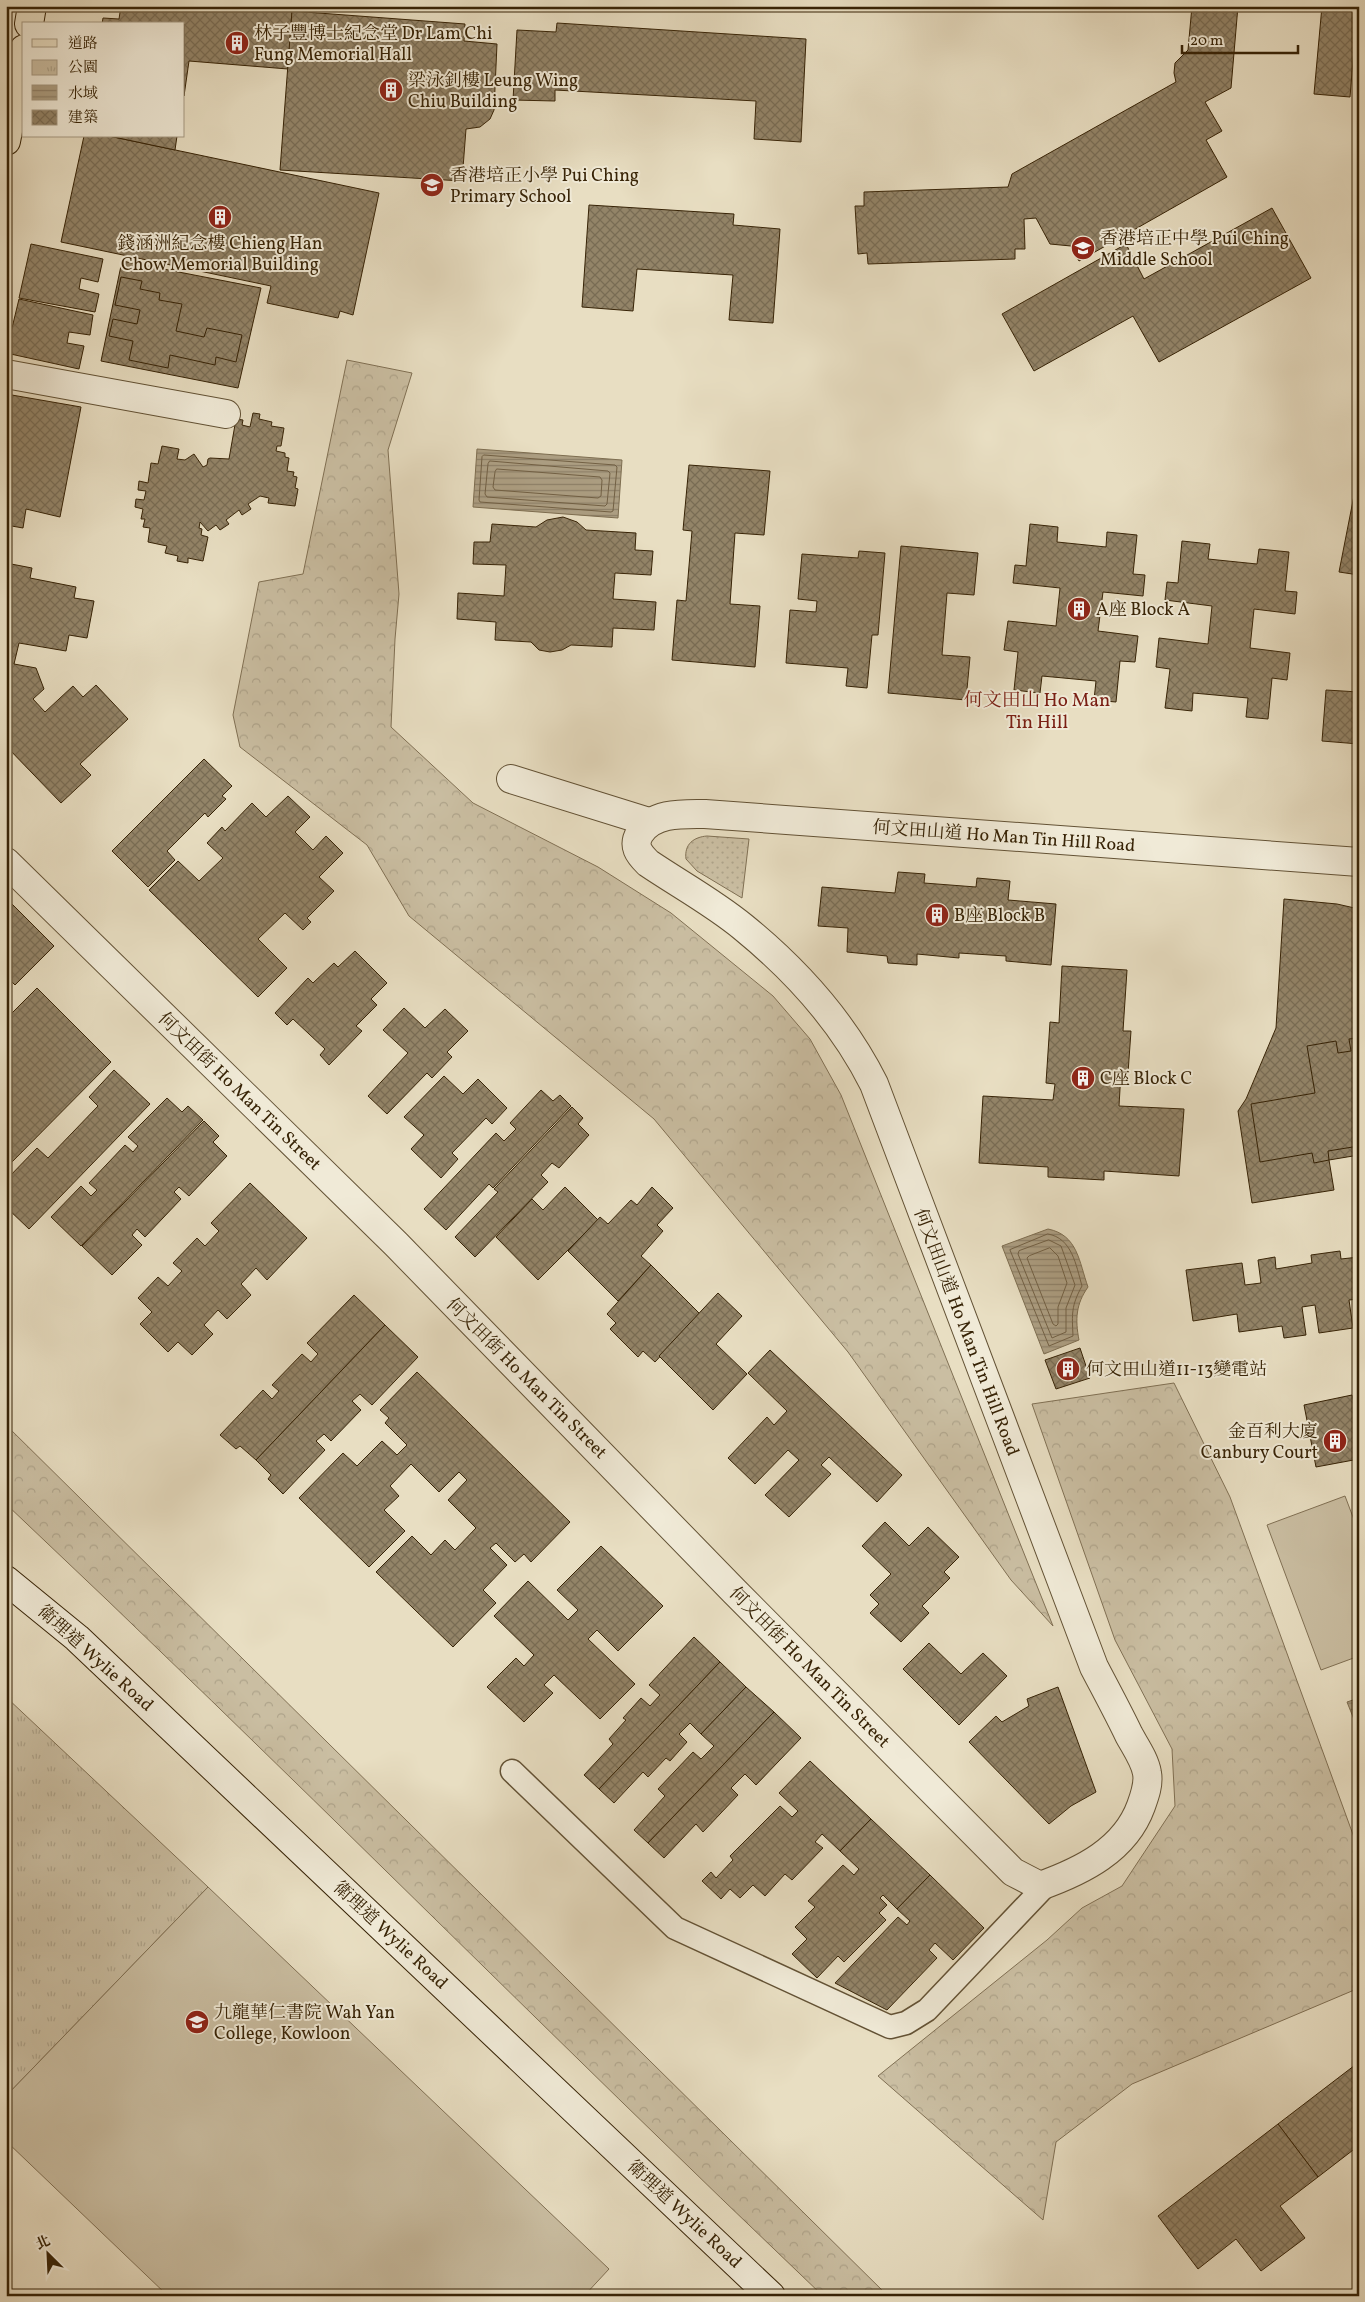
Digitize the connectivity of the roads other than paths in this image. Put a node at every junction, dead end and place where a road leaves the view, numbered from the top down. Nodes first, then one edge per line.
1 (32, 6) edge
2 (29, 22) edge
3 (22, 60) edge
4 (6, 141) edge
5 (6, 374) edge
6 (226, 414) dead end
7 (511, 778) dead end
8 (650, 822) junction
9 (6, 862) edge
10 (1359, 862) edge
11 (6, 1580) edge
12 (512, 1771) dead end
13 (1048, 1883) junction
14 (771, 2296) edge

1 - 2 main road
3 - 4 main road
5 - 6 street
7 - 8 street
8 - 10 street, 何文田山道 Ho Man Tin Hill Road
8 - 13 street, 何文田山道 Ho Man Tin Hill Road
9 - 13 street, 何文田街 Ho Man Tin Street
11 - 14 street, 衛理道 Wylie Road
12 - 13 lane

